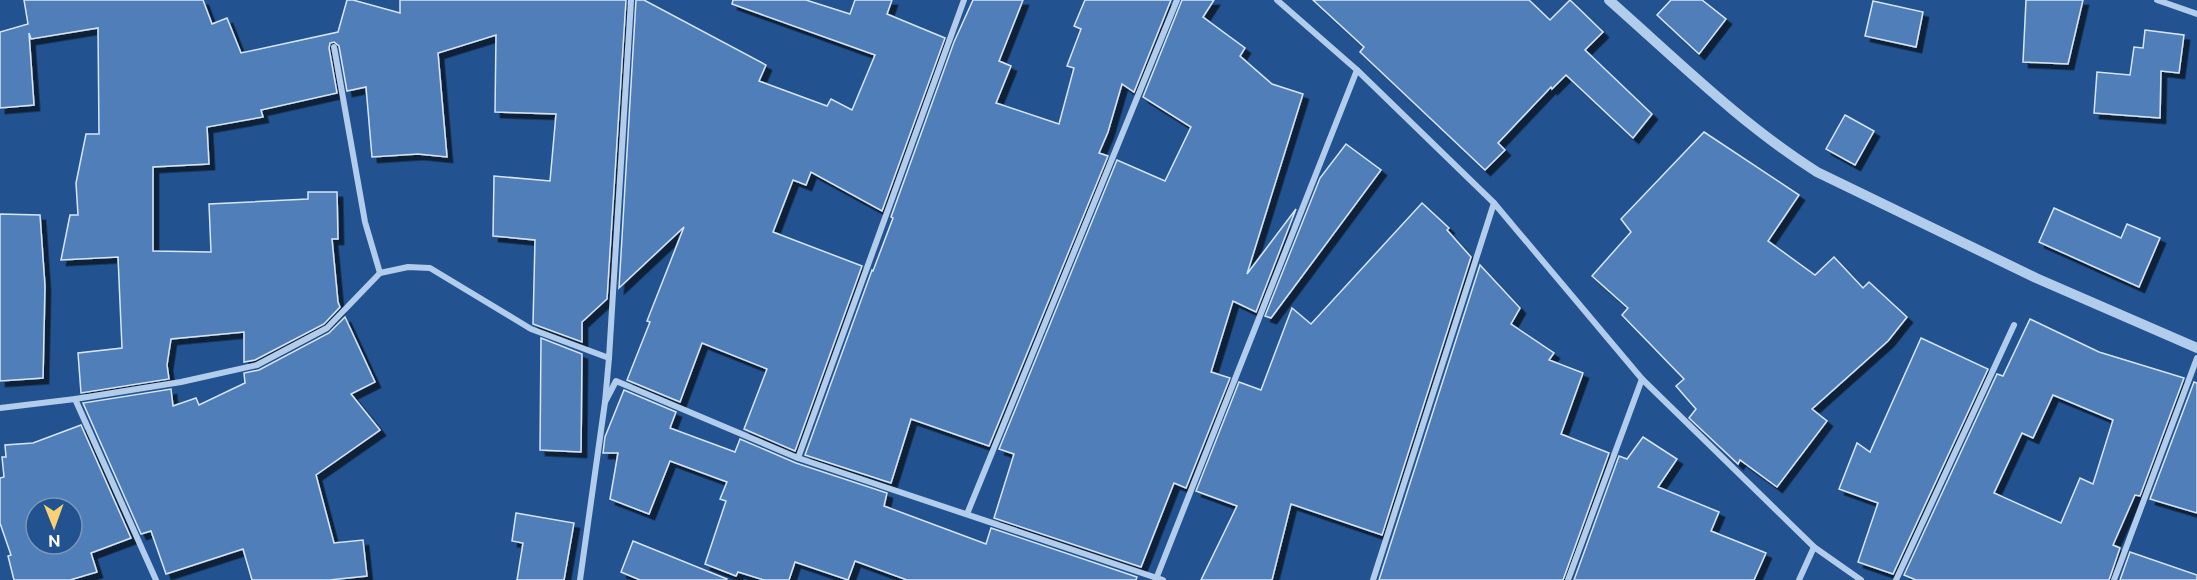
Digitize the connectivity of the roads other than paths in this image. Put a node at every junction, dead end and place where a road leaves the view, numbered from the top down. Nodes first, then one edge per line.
1 (631, 0) edge
2 (964, 0) edge
3 (1177, 0) edge
4 (1277, 0) edge
5 (1609, 0) edge
6 (2157, 0) edge
7 (2197, 14) edge
8 (334, 47) dead end
9 (1357, 70) junction
10 (1494, 203) junction
11 (380, 273) junction
12 (2014, 326) dead end
13 (2197, 348) edge
14 (609, 358) junction
15 (2197, 358) edge
16 (1641, 380) junction
17 (75, 399) junction
18 (605, 402) junction
19 (0, 408) edge
20 (798, 458) junction
21 (967, 514) junction
22 (1814, 547) junction
23 (1158, 579) edge
24 (156, 580) edge
25 (580, 580) edge
26 (1373, 580) edge
27 (1568, 580) edge
28 (1799, 580) edge
29 (1861, 580) edge
30 (1896, 580) edge
31 (2114, 580) edge

1 - 14 street
2 - 20 street
3 - 21 street
4 - 9 street
5 - 13 street
6 - 7 street
8 - 11 street
9 - 10 street
9 - 23 street
10 - 16 street
10 - 26 street
11 - 14 street
11 - 17 street
12 - 30 street
14 - 18 street
15 - 31 street
16 - 22 street
16 - 27 street
17 - 19 street
17 - 24 street
18 - 20 street
18 - 25 street
20 - 21 street
21 - 23 street
22 - 28 street
22 - 29 street

